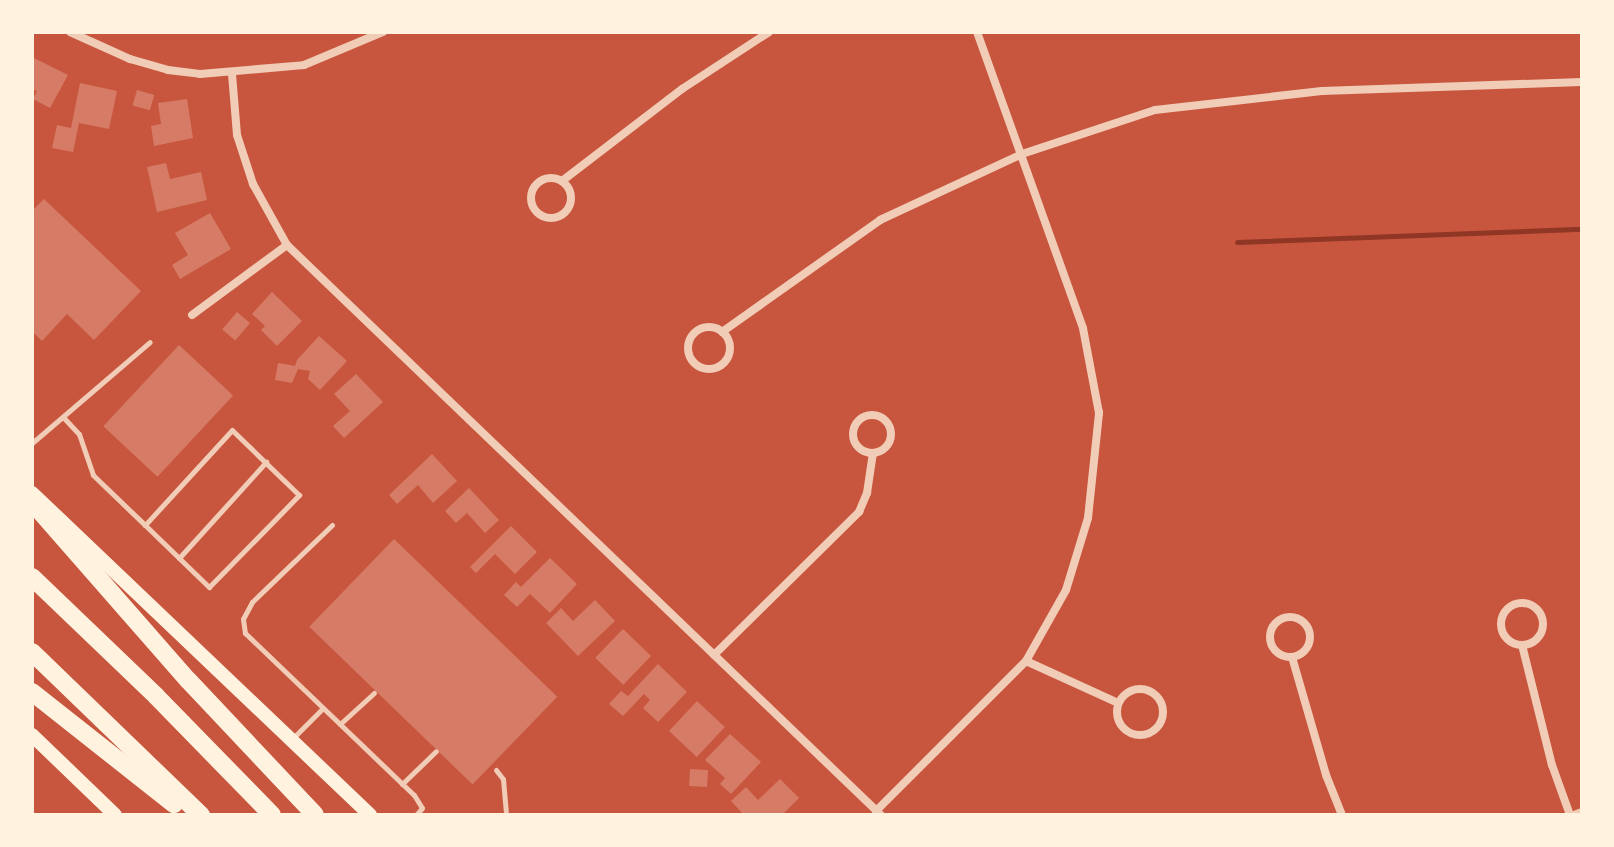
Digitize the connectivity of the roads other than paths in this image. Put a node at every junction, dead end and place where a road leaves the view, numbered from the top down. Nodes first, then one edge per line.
1 (70, 32) edge
2 (383, 32) edge
3 (769, 32) edge
4 (977, 32) edge
5 (232, 74) junction
6 (1582, 82) edge
7 (1022, 154) junction
8 (562, 181) junction
9 (287, 245) junction
10 (192, 315) dead end
11 (722, 332) junction
12 (150, 342) dead end
13 (63, 417) junction
14 (32, 443) edge
15 (873, 453) junction
16 (266, 462) junction
17 (32, 493) edge
18 (32, 502) edge
19 (145, 525) junction
20 (332, 525) dead end
21 (179, 558) junction
22 (32, 577) edge
23 (1522, 645) junction
24 (32, 652) edge
25 (714, 655) junction
26 (1292, 657) junction
27 (1026, 661) junction
28 (32, 692) edge
29 (374, 693) dead end
30 (1118, 703) junction
31 (323, 708) junction
32 (340, 724) junction
33 (32, 735) edge
34 (292, 740) junction
35 (436, 751) dead end
36 (496, 770) dead end
37 (402, 784) junction
38 (422, 808) junction
39 (506, 811) dead end
40 (1582, 812) edge
41 (879, 813) edge
42 (115, 815) edge
43 (188, 815) edge
44 (201, 815) edge
45 (272, 815) edge
46 (315, 815) edge
47 (370, 815) edge
48 (416, 815) edge
49 (429, 815) edge
50 (1342, 815) edge
51 (1572, 815) edge

1 - 5 street
2 - 5 street
3 - 8 street
4 - 7 street
5 - 9 street
6 - 7 street
7 - 11 street
7 - 27 street
8 - 8 street
9 - 10 street
9 - 25 street
11 - 11 street
12 - 13 lane
13 - 14 lane
13 - 19 lane
15 - 15 street
15 - 25 street
16 - 19 lane
16 - 21 lane
16 - 21 lane
17 - 34 main road
18 - 46 highway
19 - 21 lane
20 - 31 lane
22 - 45 highway
23 - 23 street
23 - 51 street
24 - 44 highway
25 - 41 street
26 - 26 street
26 - 50 street
27 - 30 street
27 - 41 street
28 - 43 highway
29 - 32 lane
30 - 30 street
31 - 32 lane
31 - 34 lane
32 - 37 lane
33 - 42 main road
34 - 47 main road
35 - 37 lane
36 - 39 lane
37 - 38 lane
38 - 48 lane
38 - 49 lane
40 - 51 street

